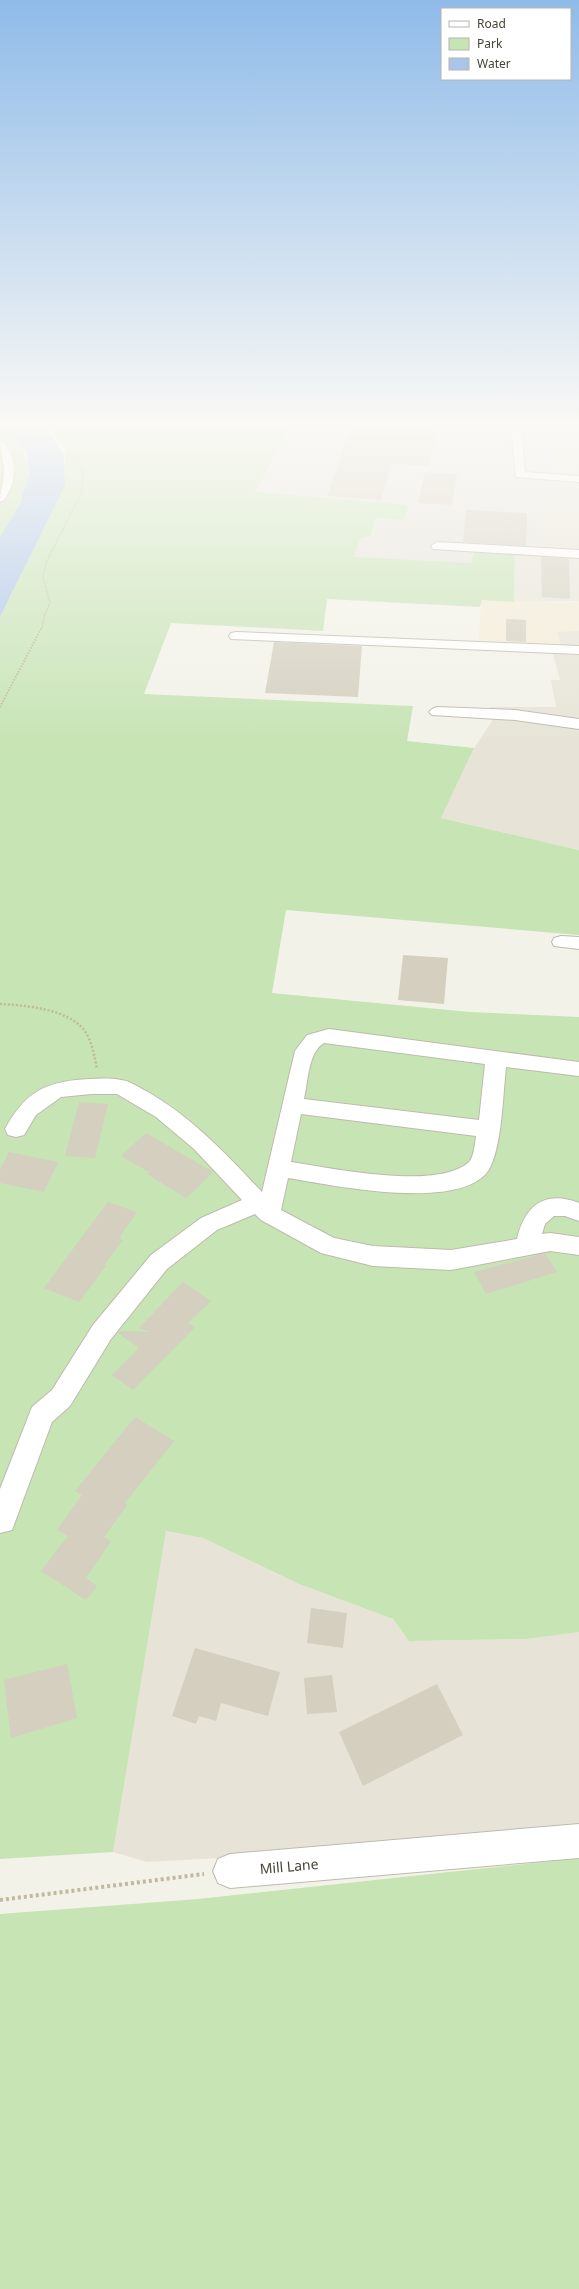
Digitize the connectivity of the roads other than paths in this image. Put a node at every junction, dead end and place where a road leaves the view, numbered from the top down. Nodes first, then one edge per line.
1 (437, 546) dead end
2 (579, 554) edge
3 (236, 636) dead end
4 (579, 650) edge
5 (437, 712) dead end
6 (579, 724) edge
7 (496, 1058) junction
8 (579, 1069) edge
9 (292, 1105) junction
10 (16, 1129) dead end
11 (487, 1129) junction
12 (279, 1168) junction
13 (264, 1208) junction
14 (579, 1212) edge
15 (527, 1246) junction
16 (579, 1246) edge
17 (2, 1521) dead end
18 (579, 1841) edge
19 (230, 1871) road end

1 - 2 street
3 - 4 street
5 - 6 street
7 - 8 street
7 - 9 street
7 - 11 street
9 - 11 street
9 - 12 street
10 - 13 street
11 - 12 street
12 - 13 street
13 - 15 street
13 - 17 street
14 - 15 street
15 - 16 street
18 - 19 street, Mill Lane

